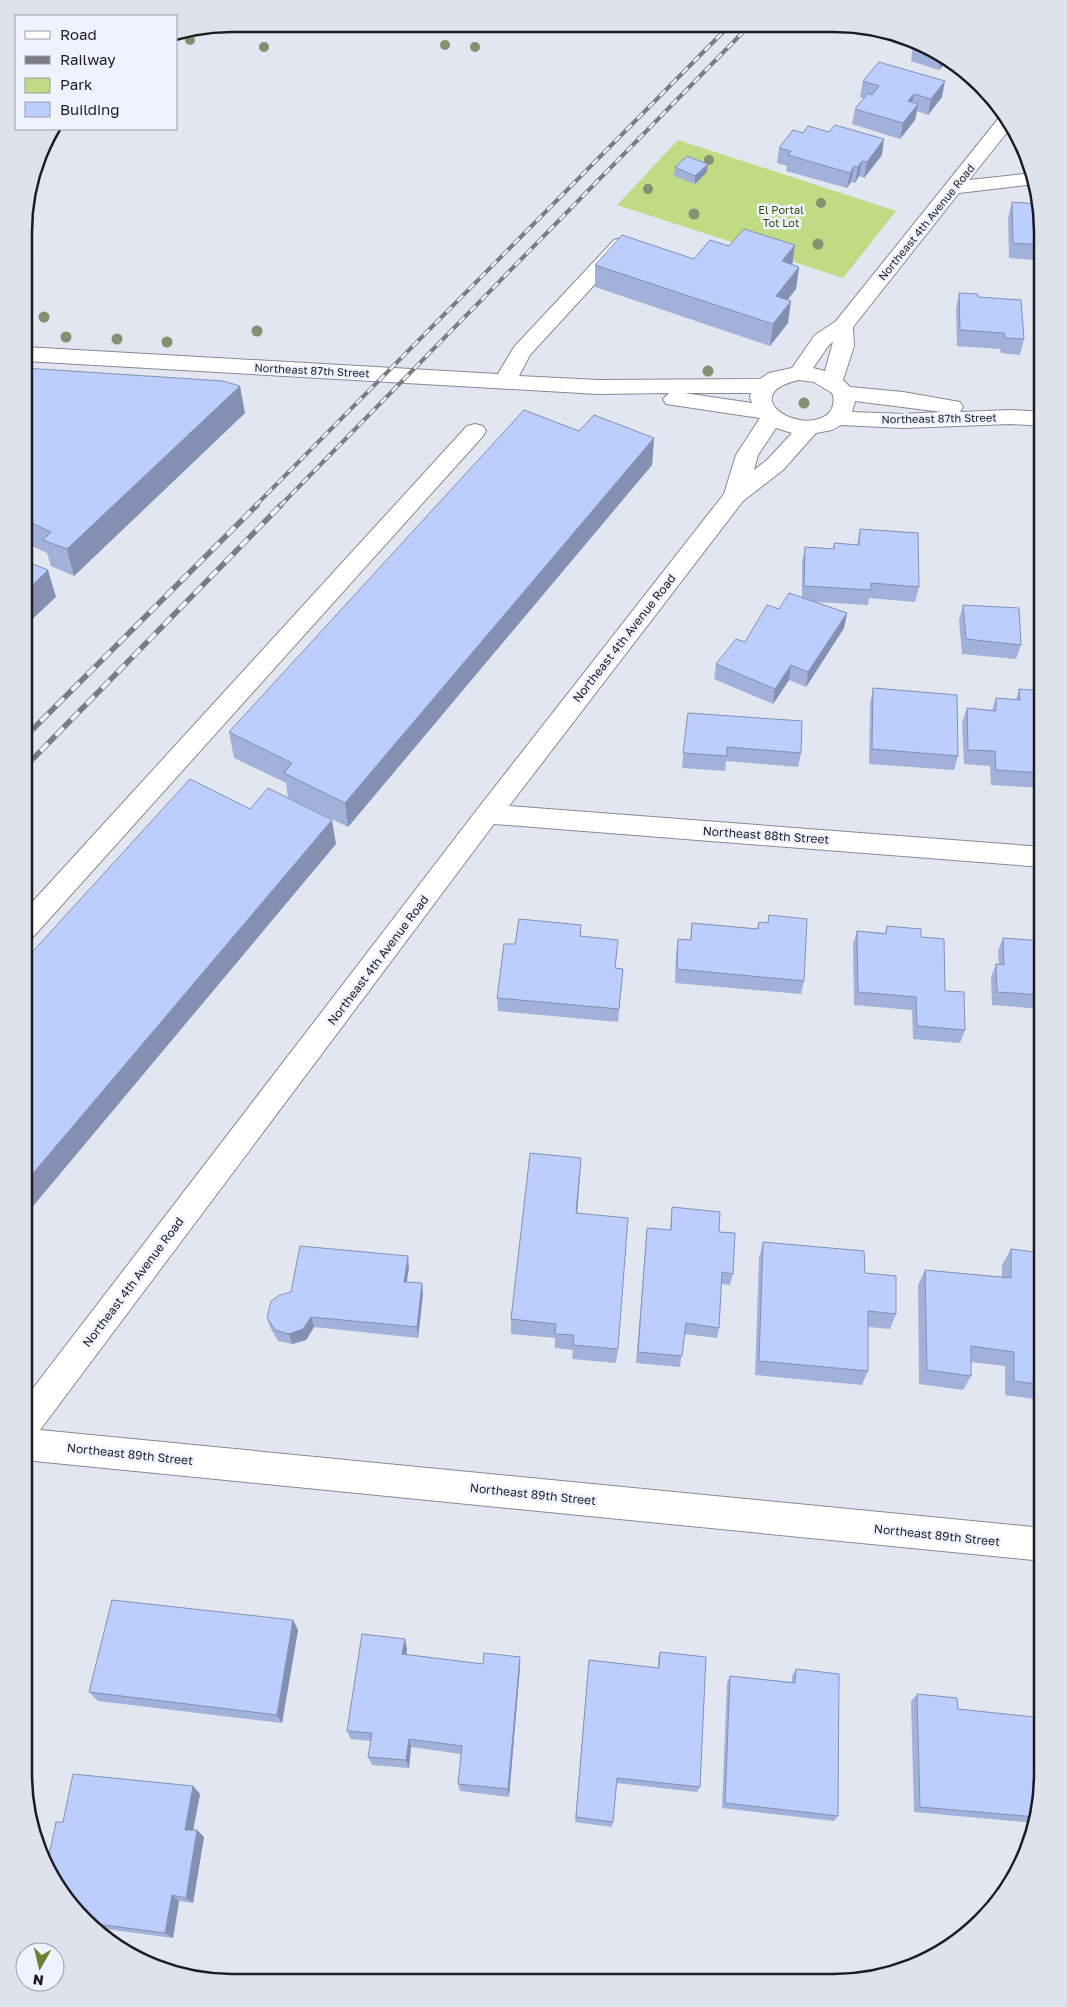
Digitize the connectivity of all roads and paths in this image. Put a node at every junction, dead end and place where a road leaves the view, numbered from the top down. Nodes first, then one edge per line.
1 (1003, 125) edge
2 (1028, 180) edge
3 (953, 188) junction
4 (638, 248) edge
5 (843, 326) junction
6 (32, 354) edge
7 (799, 373) junction
8 (505, 382) junction
9 (764, 386) junction
10 (598, 387) junction
11 (837, 388) junction
12 (768, 415) junction
13 (1010, 417) junction
14 (837, 418) junction
15 (1034, 418) edge
16 (809, 428) junction
17 (475, 431) dead end
18 (735, 496) junction
19 (488, 814) junction
20 (1034, 856) edge
21 (32, 920) edge
22 (32, 1415) edge
23 (32, 1445) edge
24 (1034, 1544) edge

1 - 3 street, Northeast 4th Avenue Road
2 - 3 street
3 - 5 street, Northeast 4th Avenue Road
4 - 8 street
5 - 7 street, Northeast 4th Avenue Road
5 - 11 street
6 - 8 street, Northeast 87th Street
7 - 9 street
7 - 11 street
8 - 10 street, Northeast 87th Street
9 - 10 street, Northeast 87th Street
9 - 12 street
10 - 12 street, Northeast 87th Street
11 - 13 street, Northeast 87th Street
11 - 14 street
12 - 16 street
12 - 18 street, Northeast 4th Avenue Road
13 - 14 street, Northeast 87th Street
13 - 15 street, Northeast 87th Street
14 - 16 street
16 - 18 street, Northeast 4th Avenue Road
17 - 21 street
18 - 19 street, Northeast 4th Avenue Road
19 - 20 street, Northeast 88th Street
19 - 22 street, Northeast 4th Avenue Road
23 - 24 street, Northeast 89th Street

